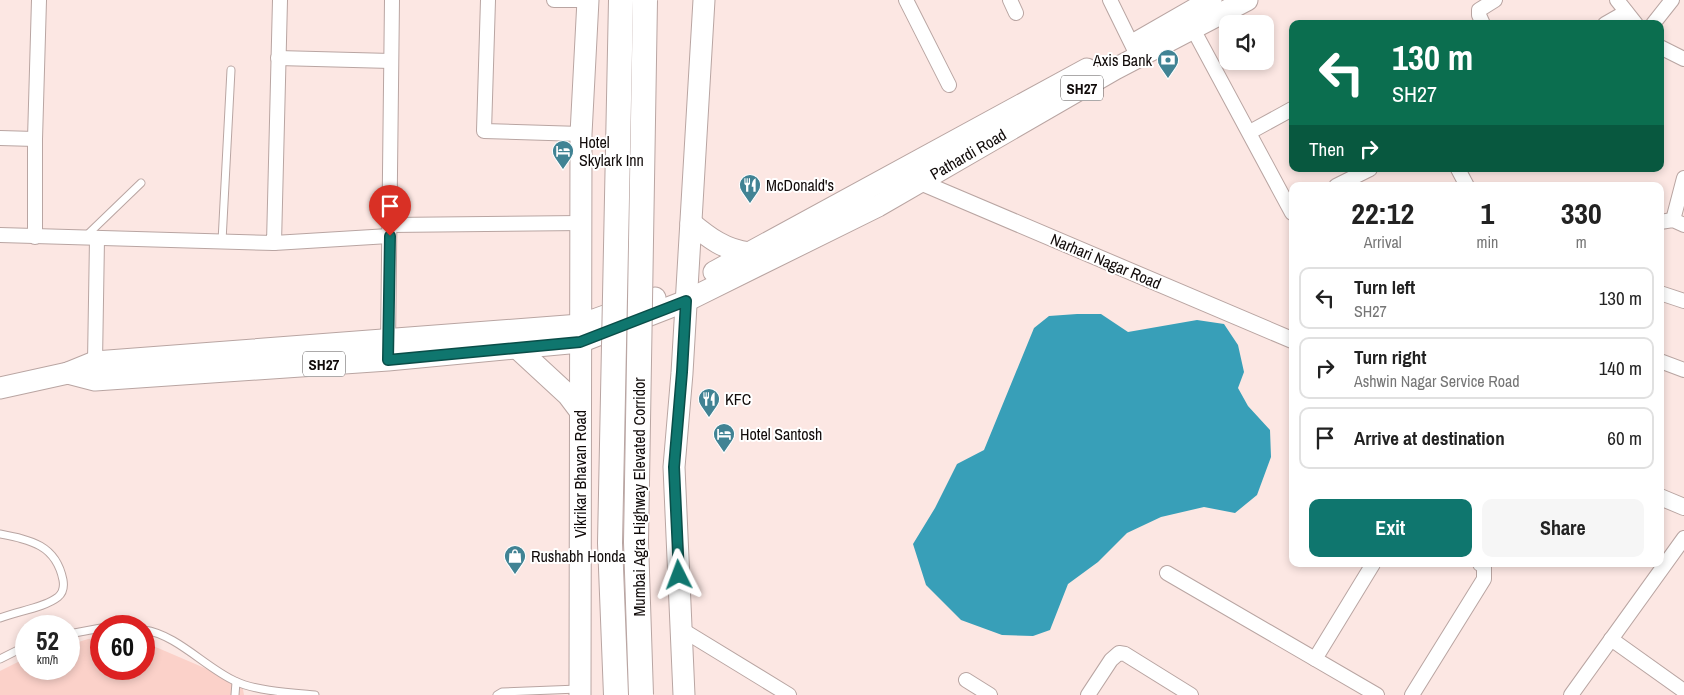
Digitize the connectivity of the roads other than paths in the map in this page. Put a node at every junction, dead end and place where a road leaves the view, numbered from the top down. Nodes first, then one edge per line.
1 (39, 0) edge
2 (280, 0) edge
3 (392, 0) edge
4 (488, 0) edge
5 (554, 0) edge
6 (588, 0) edge
7 (621, 0) edge
8 (645, 0) edge
9 (705, 0) edge
10 (906, 0) edge
11 (1110, 0) edge
12 (1211, 0) edge
13 (1247, 0) edge
14 (1495, 0) edge
15 (1617, 0) edge
16 (1672, 0) edge
17 (1626, 12) junction
18 (1481, 20) edge
19 (1612, 20) edge
20 (1633, 20) edge
21 (1656, 20) edge
22 (1193, 29) junction
23 (1664, 48) edge
24 (1135, 51) junction
25 (278, 58) junction
26 (1684, 59) edge
27 (392, 61) junction
28 (231, 70) dead end
29 (948, 85) dead end
30 (1289, 111) edge
31 (1250, 132) junction
32 (581, 134) junction
33 (0, 138) edge
34 (35, 139) junction
35 (1364, 172) edge
36 (913, 174) junction
37 (1684, 178) edge
38 (1344, 182) edge
39 (141, 184) dead end
40 (1289, 205) edge
41 (1672, 222) edge
42 (581, 223) junction
43 (691, 223) junction
44 (390, 230) junction
45 (0, 236) edge
46 (36, 237) junction
47 (91, 238) junction
48 (222, 241) junction
49 (274, 243) junction
50 (749, 253) junction
51 (687, 294) junction
52 (1664, 294) edge
53 (1684, 301) edge
54 (580, 333) junction
55 (1289, 339) edge
56 (516, 347) junction
57 (388, 350) junction
58 (95, 362) junction
59 (1664, 363) edge
60 (1684, 370) edge
61 (68, 373) junction
62 (0, 380) edge
63 (24, 382) junction
64 (0, 388) edge
65 (580, 411) junction
66 (1664, 499) edge
67 (1684, 507) edge
68 (0, 534) edge
69 (1684, 538) edge
70 (1664, 566) edge
71 (1371, 567) edge
72 (1484, 567) edge
73 (1663, 567) edge
74 (1167, 573) dead end
75 (0, 618) edge
76 (681, 629) junction
77 (155, 633) edge
78 (1611, 640) junction
79 (15, 652) edge
80 (0, 659) edge
81 (1315, 659) junction
82 (966, 680) dead end
83 (236, 682) junction
84 (1684, 691) edge
85 (580, 692) edge
86 (235, 695) edge
87 (315, 695) edge
88 (497, 695) edge
89 (616, 695) edge
90 (641, 695) edge
91 (684, 695) edge
92 (789, 695) edge
93 (990, 695) edge
94 (1088, 695) edge
95 (1190, 695) edge
96 (1377, 695) edge
97 (1412, 695) edge
98 (1571, 695) edge

1 - 34 street
2 - 25 street
3 - 27 street
4 - 32 street
5 - 6 street
6 - 32 main road, Vikrikar Bhavan Road
7 - 89 highway, Mumbai Agra Highway Elevated Corridor, bridge
8 - 90 highway, Mumbai Agra Highway Elevated Corridor, bridge
9 - 43 main road
10 - 29 street
11 - 24 street
12 - 24 main road
13 - 22 main road
14 - 18 street
15 - 17 street
16 - 21 street
17 - 19 street
17 - 20 street
22 - 24 main road
22 - 31 street
23 - 26 street
24 - 36 main road
25 - 27 street
25 - 49 street
27 - 44 street
28 - 48 lane
30 - 31 street
31 - 40 street
32 - 42 main road, Vikrikar Bhavan Road
33 - 34 street
34 - 46 street
35 - 38 street
36 - 50 main road
36 - 51 main road, Pathardi Road / SH27
36 - 55 street, Narhari Nagar Road
37 - 41 street
39 - 47 lane
42 - 44 street
42 - 54 main road, Vikrikar Bhavan Road
43 - 50 main road
43 - 51 main road
44 - 49 street
44 - 57 street
45 - 46 street
46 - 47 street
47 - 48 street
47 - 58 street
48 - 49 street
50 - 51 main road
51 - 54 main road, SH27 / SH27
51 - 76 main road
52 - 53 street
54 - 56 main road, SH27 / SH27
54 - 57 main road
54 - 65 main road, Vikrikar Bhavan Road
56 - 57 main road, SH27 / SH27
56 - 65 main road
57 - 58 main road
57 - 61 main road, SH27 / SH27
58 - 61 main road
59 - 60 street
61 - 63 main road, SH27 / SH27
62 - 63 street
63 - 64 main road, SH27 / SH27
65 - 85 main road, Vikrikar Bhavan Road
66 - 67 street
68 - 75 lane
69 - 70 street
71 - 81 street
72 - 97 street
73 - 78 street
74 - 81 street
76 - 91 main road
76 - 92 street
77 - 83 lane
78 - 84 street
78 - 98 street
79 - 80 lane
81 - 96 street
82 - 93 street
83 - 86 lane
83 - 87 lane
85 - 88 lane
94 - 95 street

